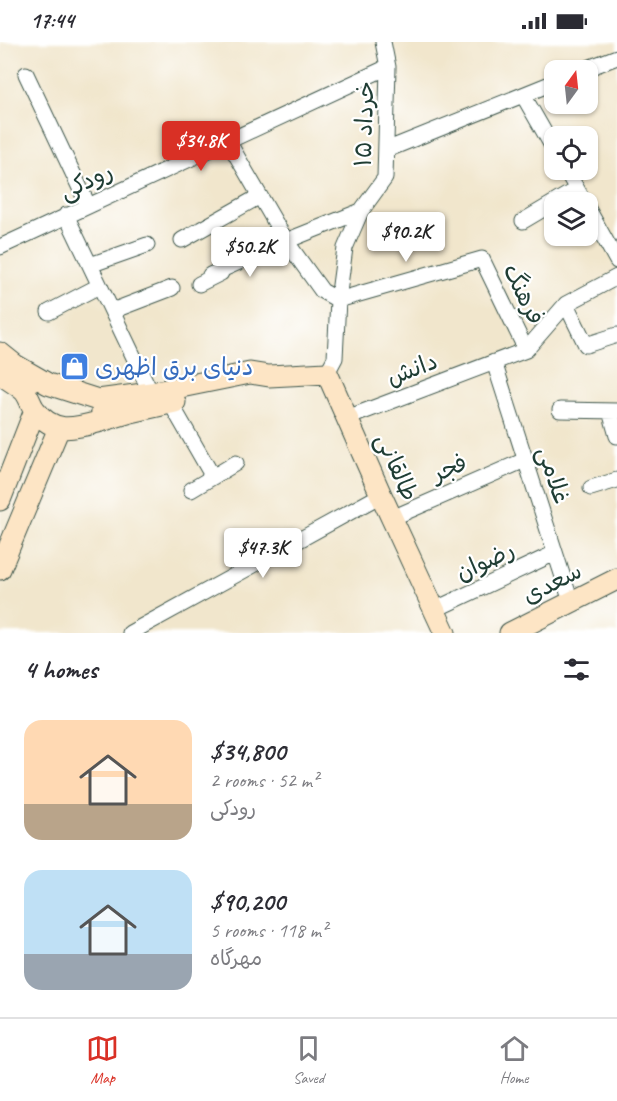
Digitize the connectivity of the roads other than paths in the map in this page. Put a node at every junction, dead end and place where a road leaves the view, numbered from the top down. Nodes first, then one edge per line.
1 (383, 42) edge
2 (617, 57) edge
3 (598, 64) edge
4 (388, 67) junction
5 (26, 74) dead end
6 (544, 86) edge
7 (523, 95) junction
8 (544, 132) edge
9 (228, 141) junction
10 (386, 150) junction
11 (260, 196) junction
12 (88, 205) junction
13 (361, 211) junction
14 (544, 212) edge
15 (66, 215) junction
16 (523, 221) dead end
17 (598, 227) edge
18 (182, 240) dead end
19 (286, 242) junction
20 (147, 245) dead end
21 (0, 247) edge
22 (617, 261) edge
23 (90, 265) junction
24 (617, 277) edge
25 (205, 279) dead end
26 (99, 286) junction
27 (172, 288) dead end
28 (338, 300) junction
29 (566, 304) junction
30 (112, 311) junction
31 (49, 312) dead end
32 (617, 334) edge
33 (526, 350) junction
34 (0, 353) edge
35 (494, 362) junction
36 (0, 374) edge
37 (327, 374) junction
38 (269, 375) junction
39 (151, 393) junction
40 (98, 400) junction
41 (170, 402) junction
42 (35, 410) junction
43 (560, 410) dead end
44 (614, 411) edge
45 (347, 418) junction
46 (98, 422) junction
47 (59, 428) junction
48 (617, 436) edge
49 (525, 460) junction
50 (236, 463) dead end
51 (213, 477) junction
52 (617, 480) edge
53 (591, 488) dead end
54 (191, 490) dead end
55 (381, 495) junction
56 (0, 500) edge
57 (392, 518) junction
58 (555, 553) junction
59 (0, 569) edge
60 (617, 579) edge
61 (571, 602) junction
62 (434, 610) junction
63 (130, 633) edge
64 (445, 633) edge
65 (510, 633) edge

1 - 4 street, ۱۵ خرداد
2 - 3 street
4 - 9 street, رودکی
4 - 10 street, ۱۵ خرداد
5 - 12 street
6 - 7 street
7 - 8 street
7 - 10 street
9 - 11 street
9 - 12 street, رودکی
10 - 13 street, ۱۵ خرداد
11 - 18 street
11 - 19 street
12 - 15 street, رودکی
13 - 19 street
13 - 28 street, ۱۵ خرداد
14 - 16 street
15 - 21 street, رودکی
15 - 23 street
17 - 22 street
19 - 25 street
19 - 28 street
20 - 23 street
23 - 26 street
24 - 29 street
26 - 30 street
26 - 31 street
27 - 30 street
28 - 33 street, فرهنگ
28 - 37 street, ۱۵ خرداد
29 - 32 street
29 - 33 street
30 - 39 street
33 - 35 street, دانش
34 - 40 street
35 - 45 street, دانش
35 - 49 street, غلامی
36 - 42 street
37 - 38 street
37 - 45 street, طالقانی
38 - 39 street
38 - 41 street
39 - 40 street
40 - 46 street
41 - 46 street
41 - 51 street
42 - 47 street
42 - 56 street
43 - 44 street
44 - 48 street
45 - 55 street, طالقانی
46 - 47 street
47 - 59 street
49 - 57 street, فجر
49 - 58 street, غلامی
50 - 51 street
51 - 54 street
52 - 53 street
55 - 57 street, طالقانی
55 - 63 street
57 - 62 street, طالقانی
58 - 61 street, غلامی
58 - 62 street, رضوان
60 - 61 street, سعدی
61 - 65 street, سعدی
62 - 64 street, طالقانی

